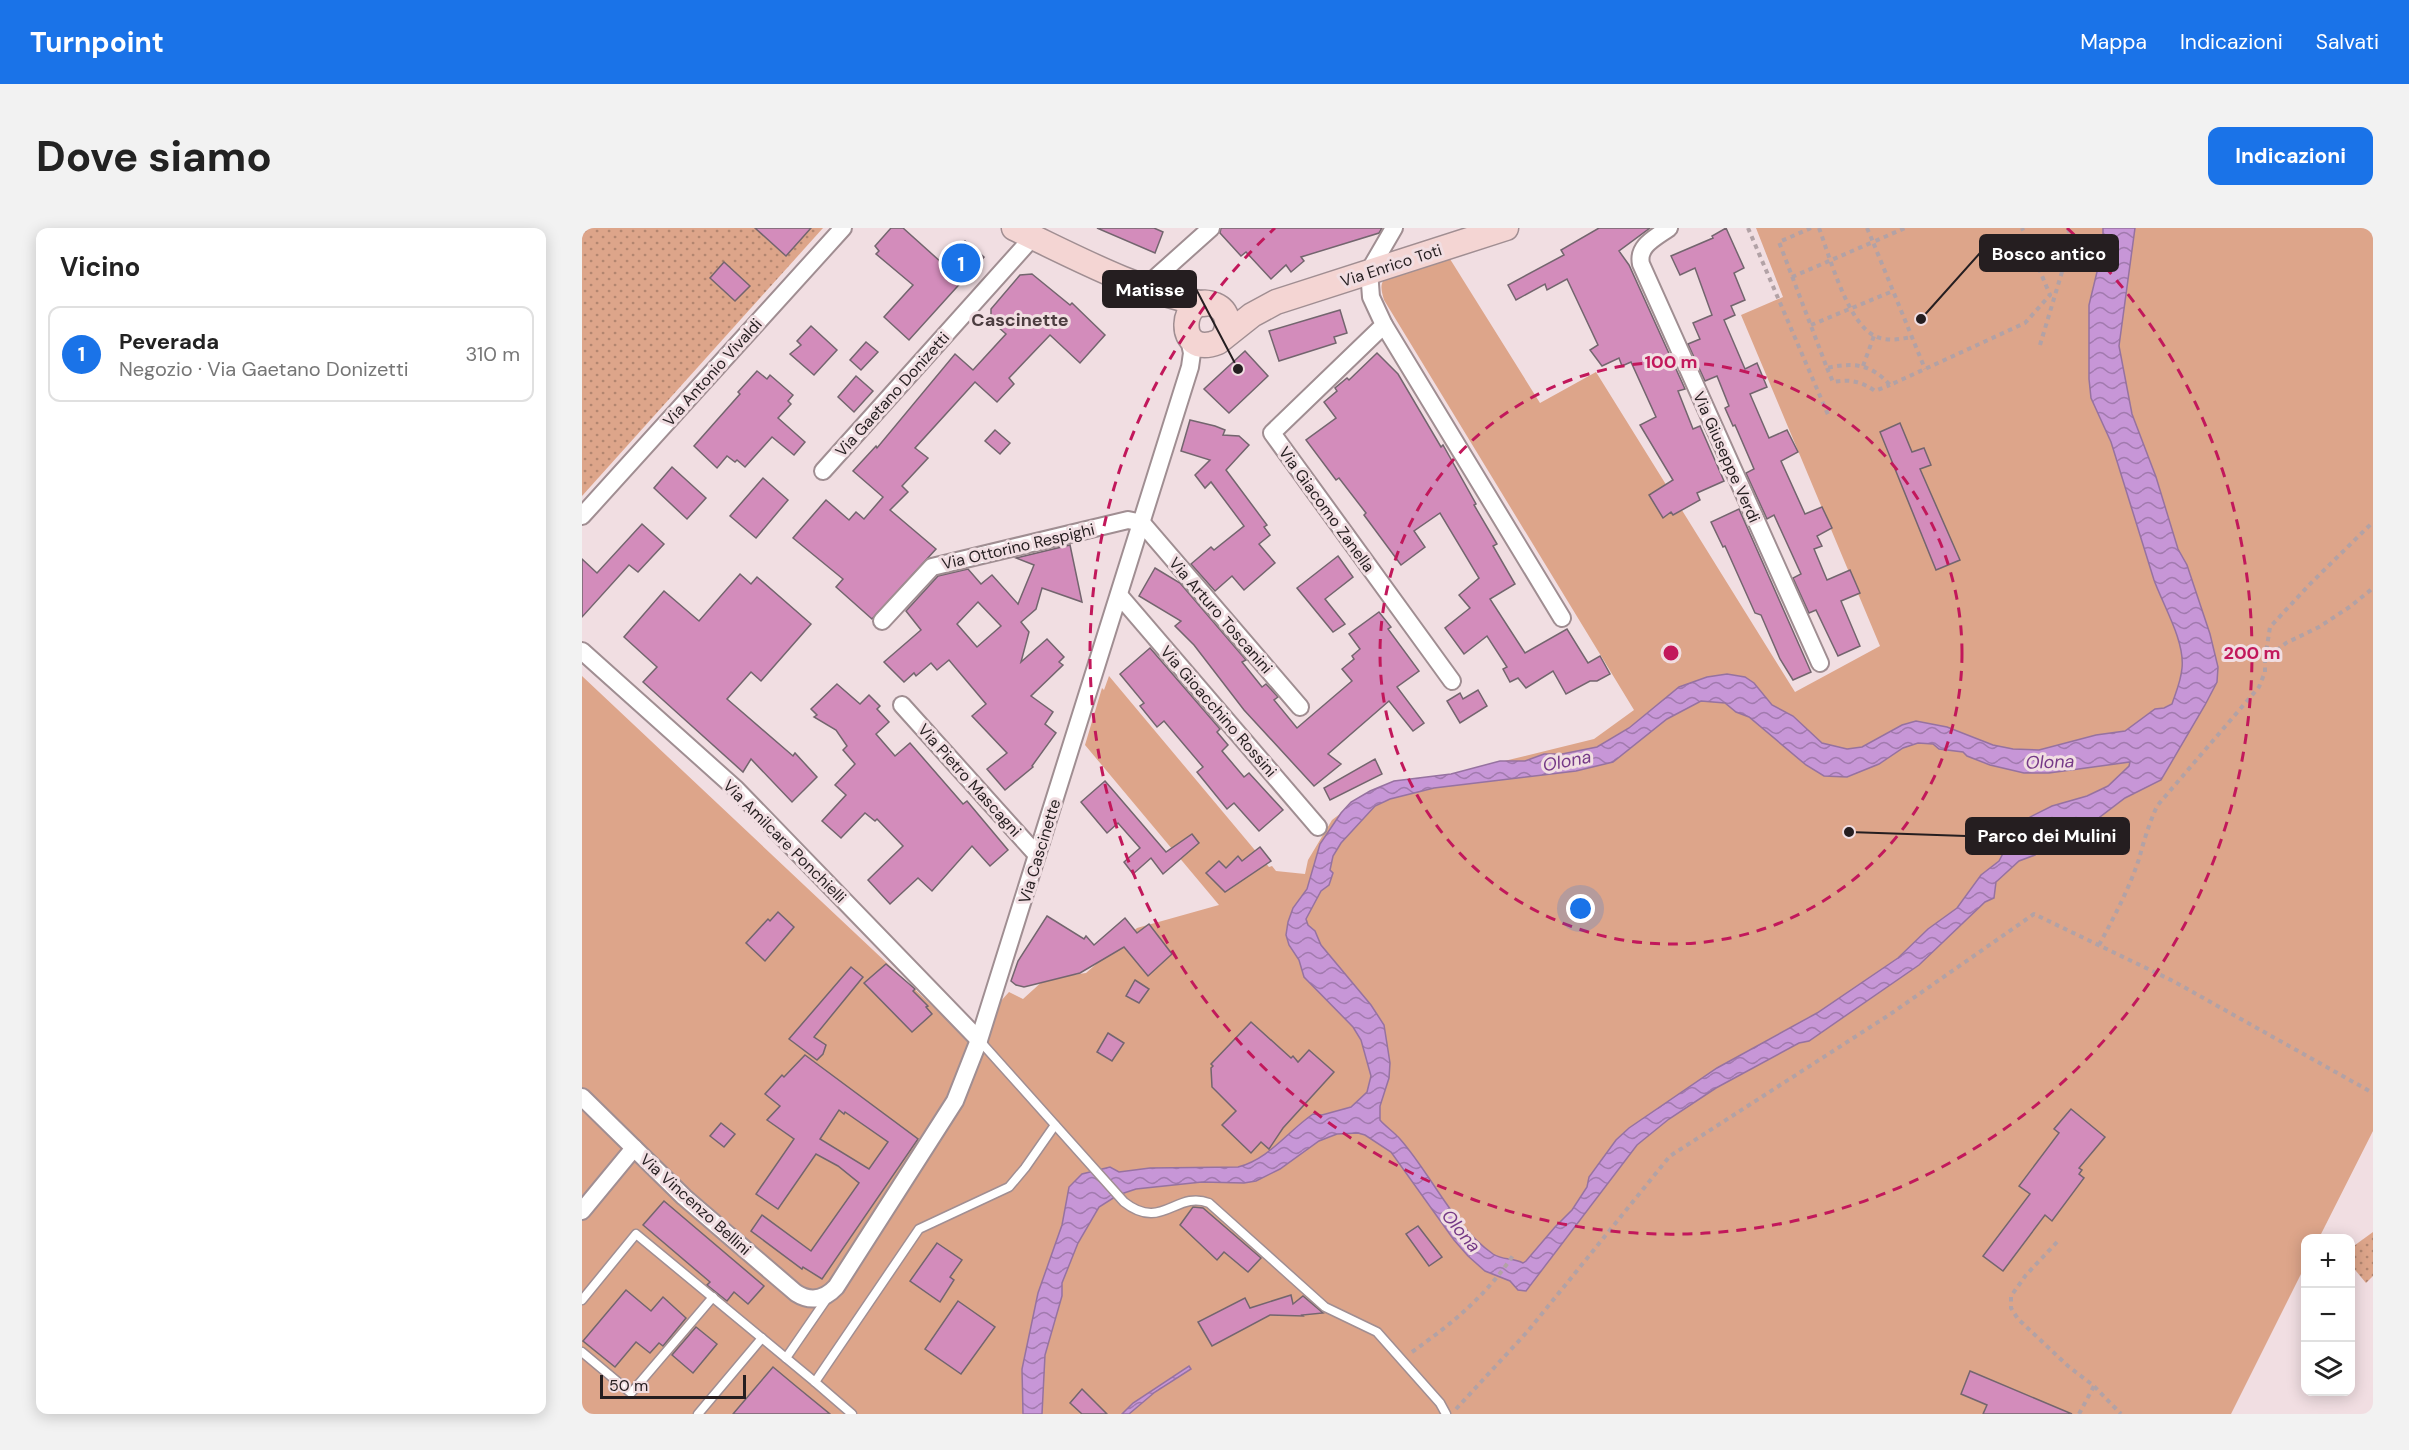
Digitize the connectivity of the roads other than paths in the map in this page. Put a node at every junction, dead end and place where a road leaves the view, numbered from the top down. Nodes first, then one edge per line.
1 (843, 228) edge
2 (1211, 228) edge
3 (1394, 228) edge
4 (1506, 228) edge
5 (1669, 228) edge
6 (1023, 232) edge
7 (1369, 271) junction
8 (1144, 288) junction
9 (1276, 302) junction
10 (1207, 304) junction
11 (1384, 325) junction
12 (1187, 333) junction
13 (1220, 340) junction
14 (1190, 367) junction
15 (823, 471) dead end
16 (582, 516) edge
17 (1142, 523) junction
18 (1119, 595) junction
19 (1562, 618) dead end
20 (882, 621) dead end
21 (582, 651) edge
22 (1820, 663) dead end
23 (1452, 681) dead end
24 (902, 705) dead end
25 (1300, 707) dead end
26 (1318, 827) dead end
27 (1037, 855) junction
28 (979, 1040) junction
29 (582, 1097) edge
30 (1054, 1125) junction
31 (634, 1148) junction
32 (582, 1211) edge
33 (836, 1287) junction
34 (712, 1297) junction
35 (817, 1299) joint
36 (582, 1300) edge
37 (762, 1338) junction
38 (582, 1352) edge
39 (786, 1358) junction
40 (815, 1382) junction
41 (698, 1414) edge
42 (851, 1414) edge
43 (1446, 1414) edge

1 - 16 street, Via Antonio Vivaldi
2 - 8 street
3 - 7 street
4 - 7 street, Via Enrico Toti
5 - 22 street, Via Giuseppe Verdi
6 - 8 street, Via Enrico Toti
6 - 15 street, Via Gaetano Donizetti
7 - 9 street, Via Enrico Toti
7 - 11 street
8 - 10 street, Via Enrico Toti
8 - 12 street, Via Enrico Toti
9 - 10 street, Via Enrico Toti
9 - 13 street, Via Enrico Toti
10 - 12 street
10 - 13 street
11 - 19 street
11 - 23 street, Via Giacomo Zanella
12 - 13 street
12 - 14 street, Via Cascinette
13 - 14 street, Via Cascinette
14 - 17 street, Via Cascinette
17 - 18 street, Via Cascinette
17 - 20 street, Via Ottorino Respighi
17 - 25 street, Via Arturo Toscanini
18 - 26 street, Via Gioacchino Rossini
18 - 27 street, Via Cascinette
21 - 28 street, Via Amilcare Ponchielli
24 - 27 street, Via Pietro Mascagni
27 - 28 street, Via Cascinette
28 - 30 lane
28 - 33 street, Via Cascinette
29 - 31 street, Via Vincenzo Bellini
30 - 40 lane
30 - 43 lane
31 - 32 street
31 - 35 street, Via Vincenzo Bellini
33 - 35 street, Via Cascinette
33 - 39 lane
34 - 36 lane
34 - 37 lane
34 - 38 lane
37 - 39 lane
37 - 41 lane
39 - 40 lane
40 - 42 lane

